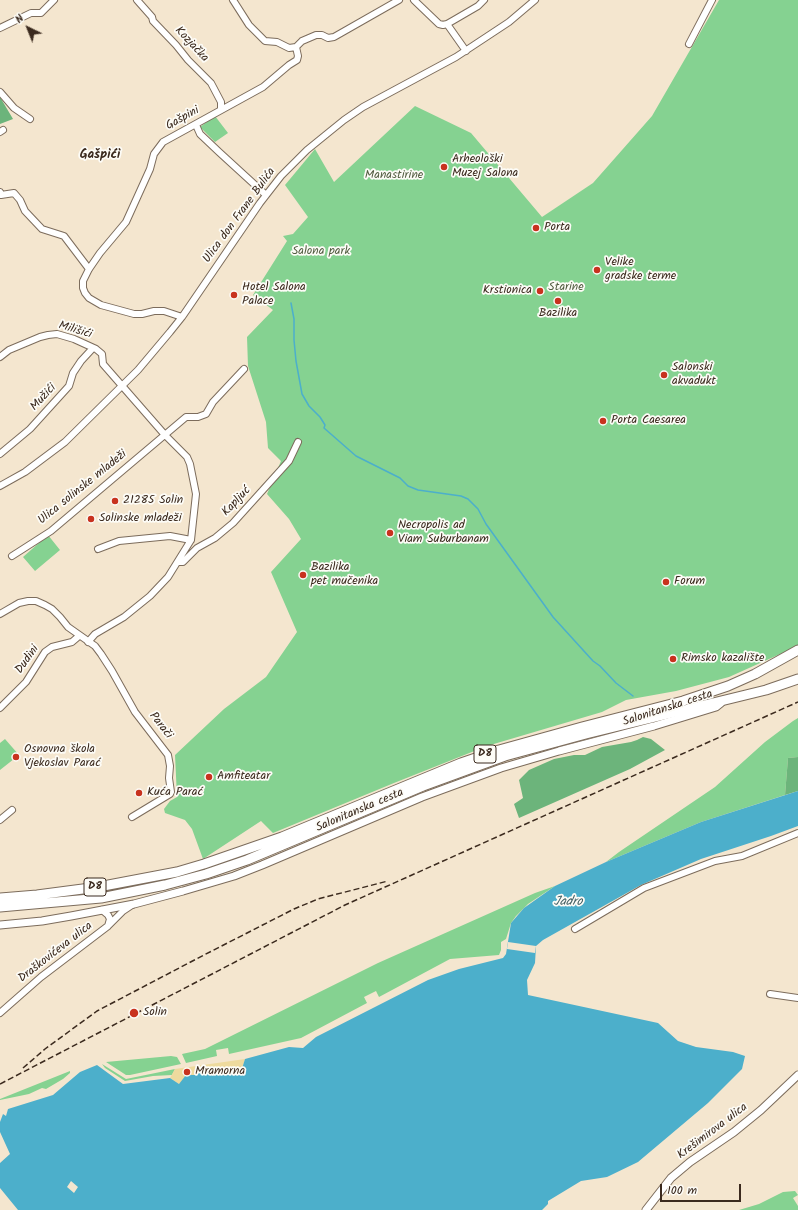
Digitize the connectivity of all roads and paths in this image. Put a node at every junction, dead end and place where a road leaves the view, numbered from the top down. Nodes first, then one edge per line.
1 (54, 0) edge
2 (137, 0) edge
3 (233, 0) edge
4 (399, 0) edge
5 (414, 0) edge
6 (484, 0) edge
7 (535, 0) edge
8 (712, 0) edge
9 (446, 24) junction
10 (0, 28) edge
11 (689, 44) dead end
12 (296, 47) junction
13 (466, 51) junction
14 (0, 92) edge
15 (221, 109) junction
16 (30, 119) dead end
17 (196, 125) junction
18 (266, 195) junction
19 (0, 196) edge
20 (89, 269) junction
21 (182, 317) junction
22 (93, 348) junction
23 (0, 357) edge
24 (244, 369) dead end
25 (123, 386) junction
26 (165, 434) junction
27 (298, 442) dead end
28 (0, 454) edge
29 (0, 486) edge
30 (191, 540) junction
31 (98, 549) dead end
32 (12, 556) dead end
33 (178, 562) junction
34 (0, 614) edge
35 (79, 636) junction
36 (88, 642) junction
37 (798, 650) edge
38 (798, 679) edge
39 (724, 700) junction
40 (0, 708) edge
41 (12, 810) dead end
42 (132, 817) dead end
43 (0, 820) edge
44 (798, 833) edge
45 (0, 898) edge
46 (134, 904) junction
47 (0, 907) edge
48 (102, 910) junction
49 (0, 925) edge
50 (108, 926) junction
51 (575, 929) dead end
52 (770, 994) dead end
53 (798, 998) edge
54 (0, 1013) edge
55 (798, 1075) edge
56 (646, 1210) edge

1 - 10 street
2 - 15 street, Kozjačka
3 - 12 street
4 - 12 street
5 - 9 street
6 - 9 street
7 - 13 street, Ulica don Frane Bulića
8 - 11 street
9 - 13 street
12 - 15 street, Gašpini
13 - 18 street, Ulica don Frane Bulića
14 - 16 street
15 - 17 street, Gašpini
17 - 18 street
17 - 20 street, Gašpini
18 - 21 street, Ulica don Frane Bulića
19 - 20 street
20 - 21 street, Gašpini
21 - 25 street, Ulica don Frane Bulića
22 - 23 street, Milišići
22 - 25 street, Milišići
22 - 28 street, Mužići
24 - 26 street, Ulica solinske mladeži
25 - 26 street
25 - 29 street, Ulica don Frane Bulića
26 - 30 street
26 - 32 street, Ulica solinske mladeži
27 - 33 street, Kapljuć
30 - 31 street
30 - 33 street
33 - 36 street
34 - 35 street
35 - 36 street
35 - 40 street, Dudini
36 - 42 street, Parači
37 - 45 highway, D8
38 - 39 highway, D8
39 - 46 main road, Salonitanska cesta
39 - 47 highway, D8
41 - 43 street
44 - 51 street
46 - 48 main road, Salonitanska cesta
46 - 50 street, Draškovićeva ulica
48 - 49 main road, Salonitanska cesta
48 - 50 street, Draškovićeva ulica
50 - 54 street, Draškovićeva ulica
52 - 53 street
55 - 56 main road, Krešimirova ulica

